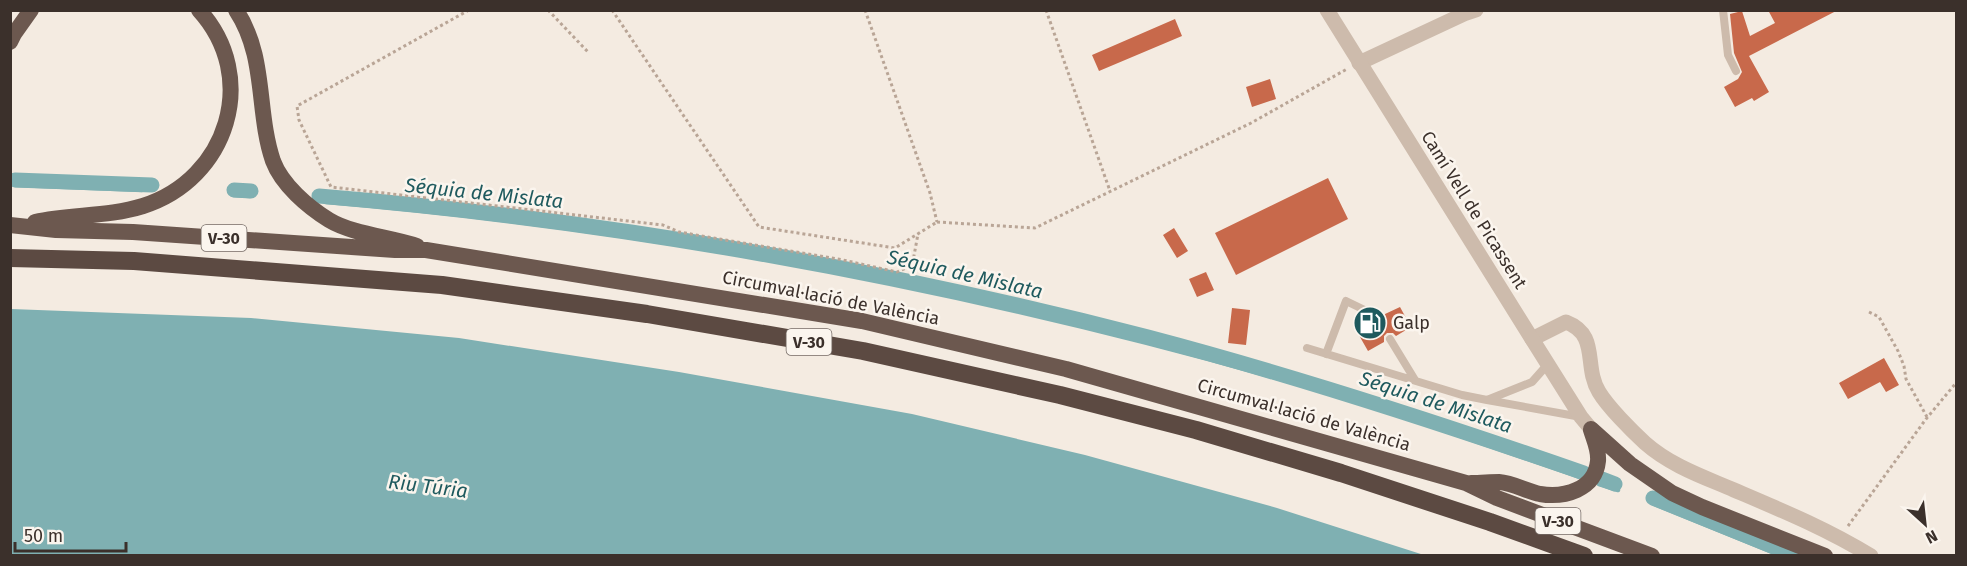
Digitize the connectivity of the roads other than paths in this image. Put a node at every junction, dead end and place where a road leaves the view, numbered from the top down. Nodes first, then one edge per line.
1 (31, 10) edge
2 (199, 10) edge
3 (236, 10) edge
4 (1327, 10) edge
5 (1476, 10) edge
6 (1723, 10) edge
7 (10, 42) edge
8 (1359, 63) junction
9 (1736, 71) dead end
10 (16, 225) edge
11 (426, 250) junction
12 (10, 258) edge
13 (1379, 317) dead end
14 (1390, 339) dead end
15 (1532, 339) junction
16 (1307, 348) dead end
17 (1326, 354) junction
18 (1548, 364) junction
19 (1415, 380) junction
20 (1487, 400) junction
21 (1586, 423) junction
22 (1466, 483) junction
23 (1584, 555) edge
24 (1652, 555) edge
25 (1825, 555) edge
26 (1871, 555) edge

1 - 7 highway
2 - 10 highway
3 - 11 highway
4 - 8 street, Camí Vell de Picassent
5 - 8 street
6 - 9 lane
8 - 15 street, Camí Vell de Picassent
10 - 11 highway, Circumval·lació de València / V-30
11 - 22 highway, Circumval·lació de València / V-30
12 - 23 highway, V-30
13 - 17 lane
14 - 19 lane
15 - 18 street, Camí Vell de Picassent
15 - 26 street
16 - 17 lane
17 - 19 lane
18 - 20 lane
18 - 21 street, Camí Vell de Picassent
19 - 20 lane
20 - 21 lane
21 - 22 highway
21 - 25 highway
22 - 24 highway, Circumval·lació de València / V-30

